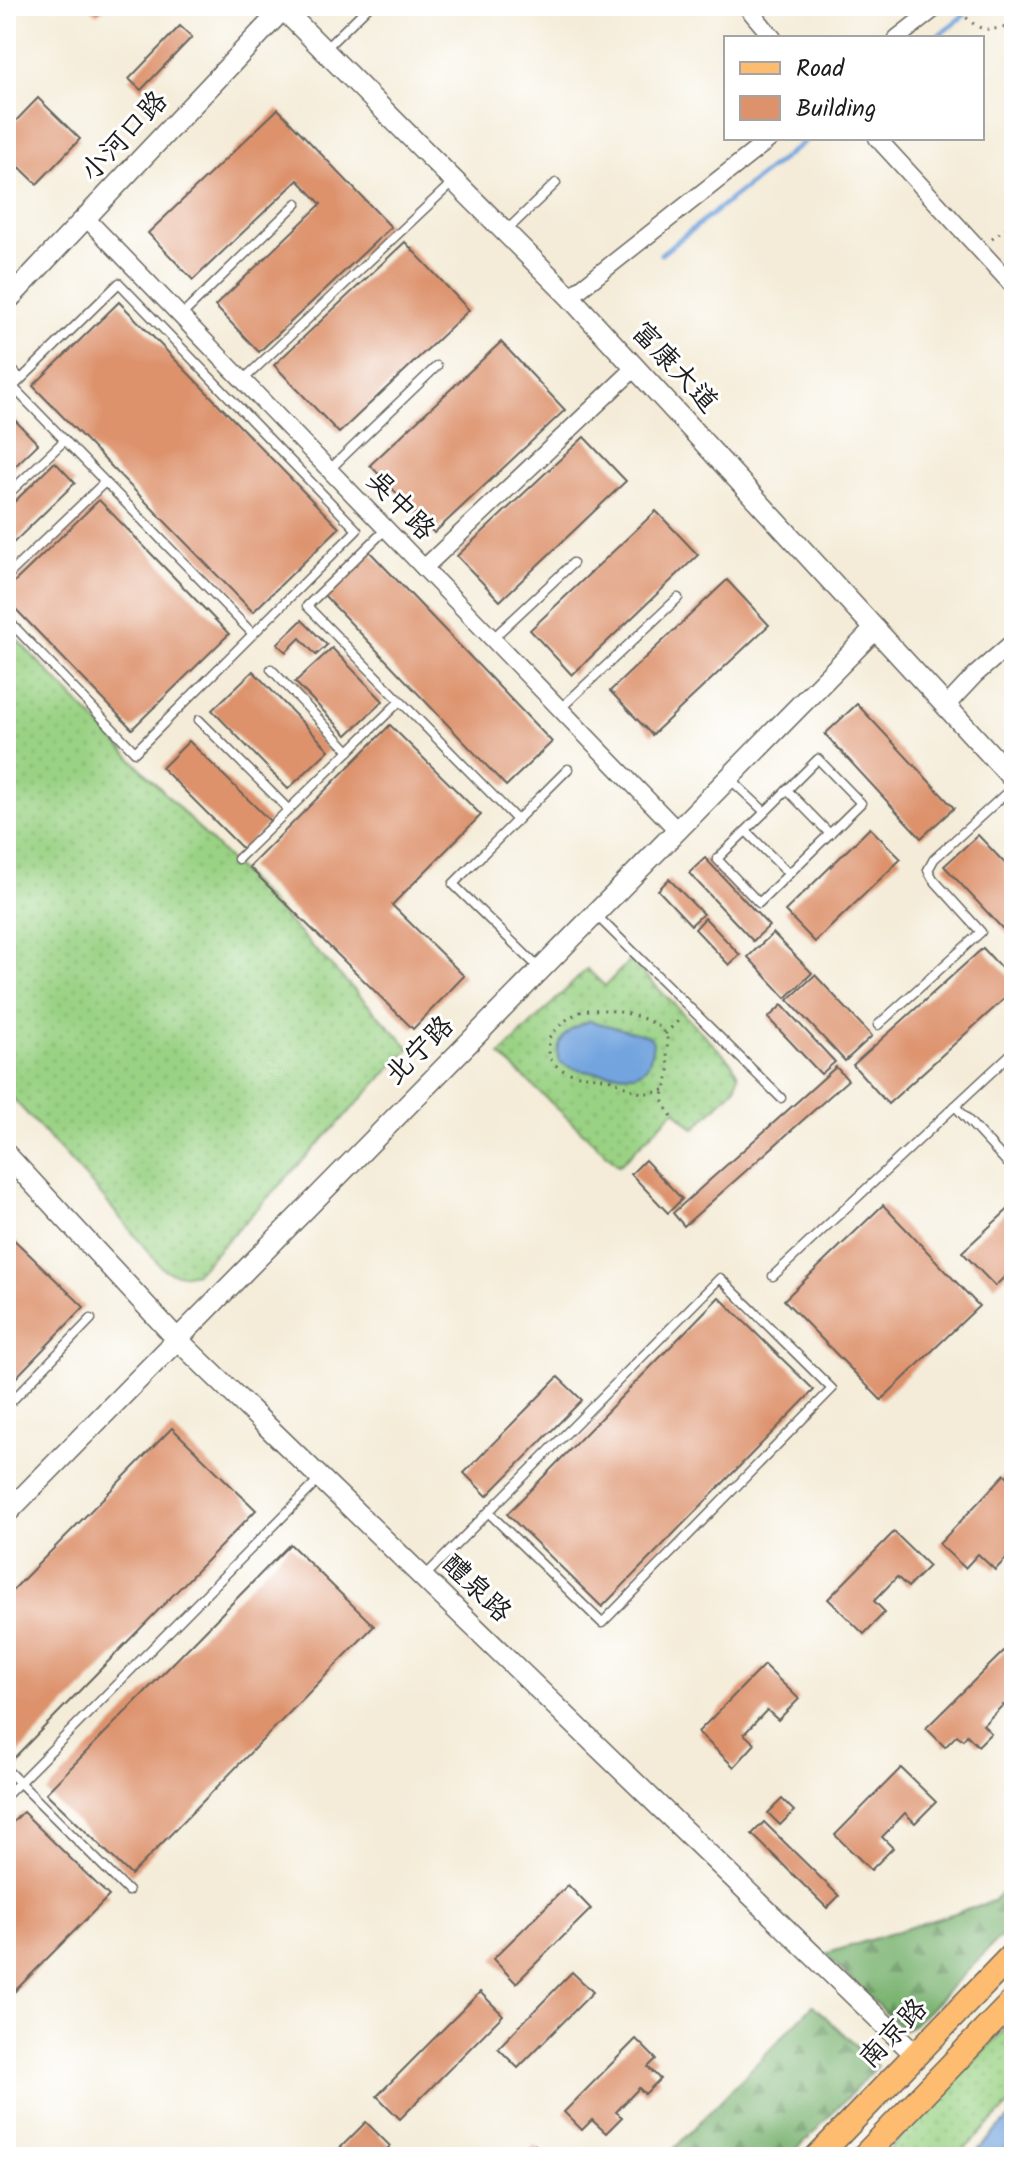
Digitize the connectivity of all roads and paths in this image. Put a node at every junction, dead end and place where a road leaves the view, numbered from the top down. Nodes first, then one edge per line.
1 (369, 6) edge
2 (746, 6) edge
3 (938, 6) edge
4 (955, 6) edge
5 (282, 8) edge
6 (1014, 26) edge
7 (771, 36) edge
8 (900, 36) edge
9 (324, 50) junction
10 (768, 140) edge
11 (879, 140) edge
12 (454, 181) junction
13 (556, 183) dead end
14 (297, 203) dead end
15 (87, 219) junction
16 (1014, 222) edge
17 (505, 232) junction
18 (979, 249) junction
19 (1014, 287) edge
20 (570, 297) junction
21 (6, 302) edge
22 (181, 316) junction
23 (6, 364) edge
24 (437, 366) dead end
25 (635, 368) junction
26 (21, 379) junction
27 (243, 380) junction
28 (13, 387) junction
29 (6, 394) edge
30 (65, 440) junction
31 (329, 470) junction
32 (105, 482) junction
33 (6, 496) edge
34 (386, 529) junction
35 (573, 563) dead end
36 (424, 568) junction
37 (6, 577) edge
38 (678, 598) dead end
39 (6, 618) edge
40 (875, 629) junction
41 (253, 634) junction
42 (492, 639) junction
43 (1014, 641) edge
44 (271, 669) dead end
45 (400, 701) junction
46 (946, 706) junction
47 (560, 709) junction
48 (199, 720) dead end
49 (349, 751) junction
50 (568, 769) dead end
51 (729, 777) junction
52 (1014, 783) edge
53 (787, 790) junction
54 (289, 810) junction
55 (765, 812) junction
56 (517, 820) junction
57 (677, 830) junction
58 (746, 831) junction
59 (830, 834) junction
60 (238, 859) dead end
61 (789, 874) junction
62 (595, 913) junction
63 (540, 969) junction
64 (690, 1008) junction
65 (878, 1025) dead end
66 (665, 1034) junction
67 (1014, 1051) edge
68 (664, 1090) junction
69 (781, 1098) dead end
70 (955, 1106) junction
71 (673, 1118) dead end
72 (6, 1154) edge
73 (1014, 1170) edge
74 (773, 1276) dead end
75 (91, 1319) dead end
76 (177, 1339) junction
77 (6, 1407) edge
78 (322, 1477) junction
79 (489, 1513) junction
80 (6, 1514) edge
81 (424, 1577) junction
82 (6, 1769) edge
83 (19, 1782) junction
84 (6, 1796) edge
85 (128, 1891) dead end
86 (1014, 1953) edge
87 (1014, 2000) edge
88 (916, 2055) junction
89 (817, 2157) edge
90 (863, 2157) edge

1 - 9 lane
2 - 7 street
3 - 8 street
4 - 6 path
5 - 9 street, 富康大道
5 - 15 street, 小河口路
9 - 12 street, 富康大道
10 - 20 street
11 - 18 street
12 - 17 street, 富康大道
12 - 27 lane
13 - 17 lane
14 - 22 lane
15 - 21 street, 小河口路
15 - 22 street, 吴中路
16 - 18 path
17 - 20 street, 富康大道
18 - 19 street
20 - 25 street, 富康大道
22 - 27 street, 吴中路
23 - 26 lane
24 - 31 lane
25 - 36 street
25 - 40 street, 富康大道
26 - 28 lane
26 - 41 lane
27 - 31 street, 吴中路
28 - 29 lane
28 - 30 lane
30 - 32 lane
30 - 33 lane
31 - 34 street, 吴中路
32 - 37 lane
32 - 41 lane
34 - 36 street, 吴中路
34 - 45 lane
35 - 42 lane
36 - 42 street, 吴中路
38 - 47 lane
39 - 41 lane
40 - 46 street, 富康大道
40 - 51 street, 北宁路
42 - 47 street, 吴中路
43 - 46 street
44 - 49 lane
45 - 49 lane
45 - 56 lane
46 - 52 street, 富康大道
47 - 57 street, 吴中路
48 - 54 lane
49 - 54 lane
50 - 56 lane
51 - 55 lane
51 - 57 street, 北宁路
52 - 65 lane
53 - 55 lane
53 - 59 lane
53 - 59 lane
54 - 60 lane
55 - 58 lane
56 - 63 lane
57 - 62 street, 北宁路
58 - 61 lane
58 - 61 lane
59 - 61 lane
62 - 63 street, 北宁路
62 - 64 lane
63 - 76 street, 北宁路
64 - 66 path
64 - 69 lane
66 - 68 path
66 - 68 path
67 - 70 lane
68 - 71 path
70 - 73 lane
70 - 74 lane
72 - 76 street, 醴泉路
75 - 77 lane
76 - 78 street, 醴泉路
76 - 80 street, 北宁路
78 - 81 street, 醴泉路
78 - 83 lane
79 - 79 lane
79 - 81 lane
81 - 88 street, 醴泉路
82 - 83 lane
83 - 84 lane
83 - 85 lane
86 - 88 main road, 南京路
87 - 90 main road
88 - 89 main road, 南京路

